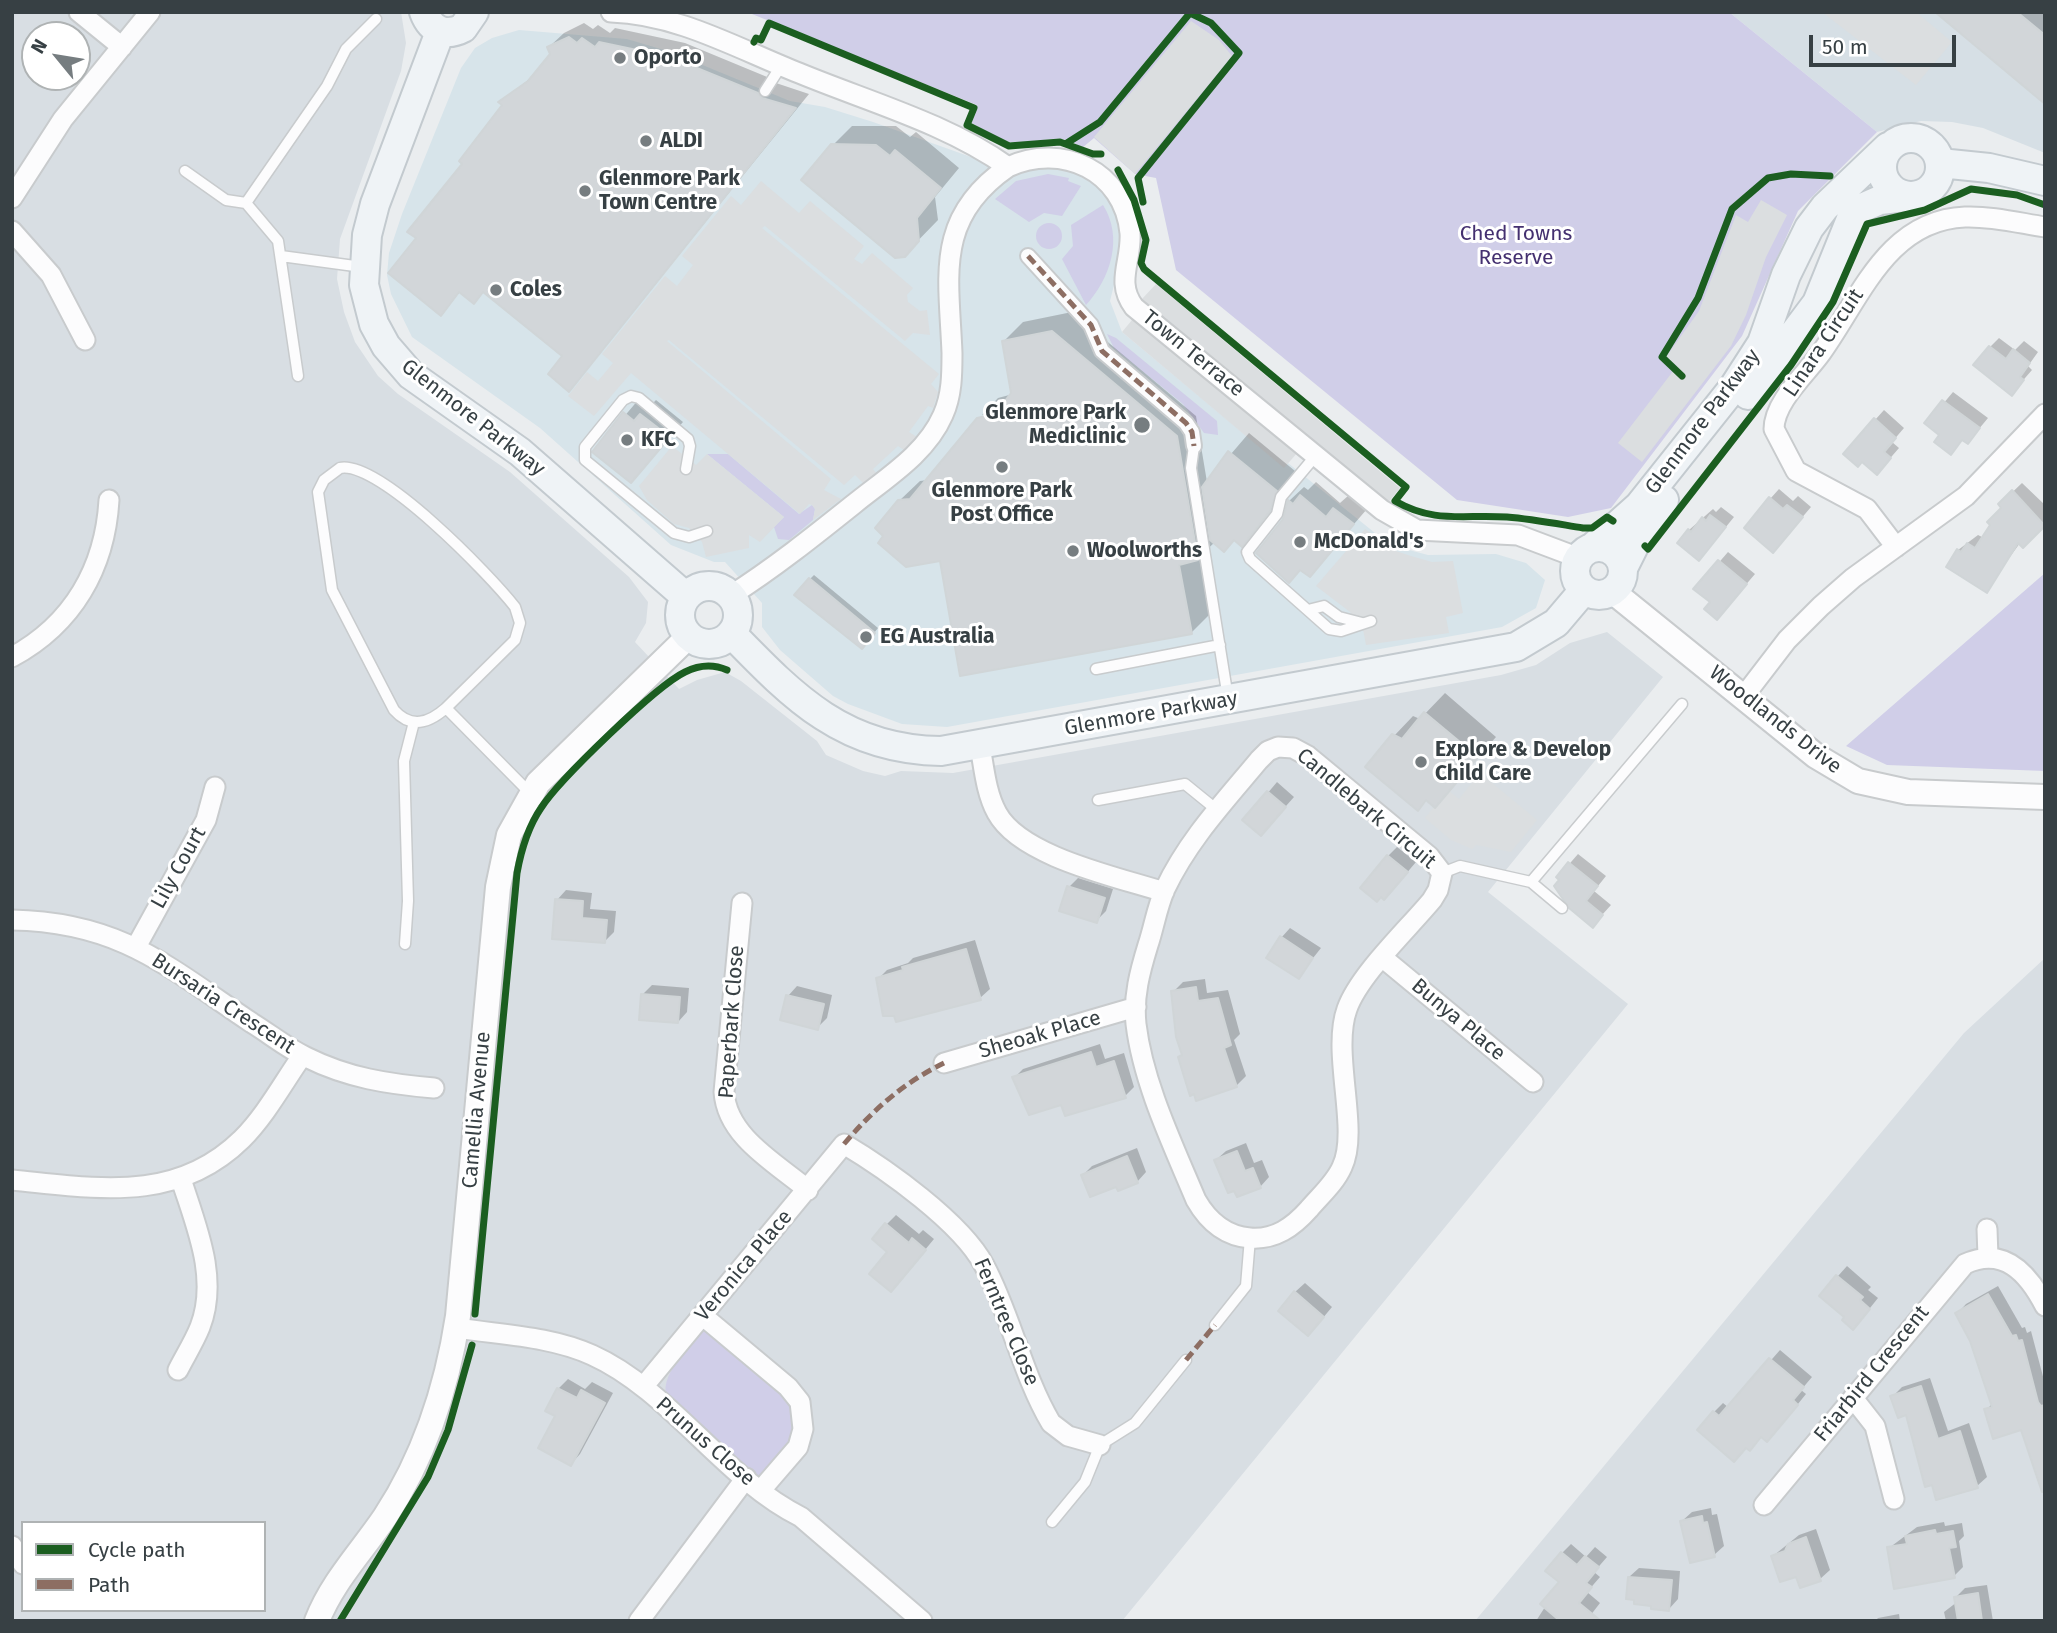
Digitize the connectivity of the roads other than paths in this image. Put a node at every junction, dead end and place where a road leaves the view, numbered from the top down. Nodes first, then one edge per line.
1 (79, 12) edge
2 (150, 12) edge
3 (474, 12) edge
4 (611, 12) edge
5 (376, 19) dead end
6 (432, 22) edge
7 (122, 47) junction
8 (781, 66) junction
9 (765, 90) dead end
10 (1888, 147) junction
11 (1940, 163) junction
12 (1008, 167) junction
13 (185, 171) dead end
14 (2045, 181) edge
15 (1906, 197) junction
16 (12, 198) edge
17 (246, 203) junction
18 (2045, 227) edge
19 (12, 231) edge
20 (281, 256) junction
21 (1028, 256) dead end
22 (362, 267) junction
23 (85, 340) dead end
24 (298, 376) dead end
25 (2045, 414) edge
26 (1194, 446) joint
27 (1318, 454) junction
28 (686, 469) dead end
29 (109, 500) dead end
30 (707, 531) dead end
31 (1896, 547) junction
32 (1586, 553) junction
33 (1618, 579) junction
34 (1584, 590) junction
35 (730, 596) junction
36 (686, 597) junction
37 (1367, 622) dead end
38 (732, 634) junction
39 (689, 636) junction
40 (1220, 645) junction
41 (12, 657) edge
42 (1096, 669) dead end
43 (1744, 696) junction
44 (1228, 700) junction
45 (1682, 704) dead end
46 (446, 708) junction
47 (414, 722) junction
48 (980, 746) junction
49 (215, 787) dead end
50 (530, 793) junction
51 (2045, 797) edge
52 (1098, 800) dead end
53 (1217, 810) junction
54 (1442, 873) junction
55 (1531, 883) junction
56 (1164, 892) junction
57 (742, 903) dead end
58 (1562, 908) dead end
59 (12, 920) edge
60 (405, 944) dead end
61 (136, 947) junction
62 (1383, 958) junction
63 (1136, 1007) junction
64 (302, 1056) junction
65 (944, 1063) dead end
66 (1533, 1082) dead end
67 (435, 1088) dead end
68 (844, 1144) joint
69 (181, 1179) junction
70 (12, 1180) edge
71 (808, 1190) junction
72 (1987, 1230) dead end
73 (1250, 1238) junction
74 (1988, 1257) junction
75 (2045, 1306) edge
76 (702, 1316) junction
77 (1215, 1325) dead end
78 (457, 1328) junction
79 (1186, 1360) dead end
80 (178, 1370) dead end
81 (643, 1387) junction
82 (1853, 1398) junction
83 (1100, 1445) junction
84 (754, 1484) junction
85 (1894, 1499) dead end
86 (1764, 1505) dead end
87 (1052, 1522) dead end
88 (317, 1621) edge
89 (639, 1621) edge
90 (922, 1621) edge

1 - 7 street
2 - 7 street
3 - 6 main road
4 - 8 street
5 - 17 lane
6 - 22 main road, Glenmore Parkway
7 - 16 street
8 - 9 lane
8 - 12 street
10 - 11 main road
10 - 15 main road
10 - 32 main road, Glenmore Parkway
11 - 14 main road
11 - 15 main road
12 - 27 street, Town Terrace
12 - 35 street
13 - 17 lane
15 - 33 main road, Glenmore Parkway
17 - 20 lane
18 - 31 street, Linara Circuit
19 - 23 street
20 - 22 lane
20 - 24 lane
21 - 26 street
22 - 36 main road, Glenmore Parkway
25 - 31 street
26 - 40 lane
27 - 32 street, Town Terrace
27 - 37 lane
28 - 30 lane
29 - 41 street
31 - 43 street
32 - 33 main road
32 - 34 main road
33 - 34 main road
33 - 43 street, Woodlands Drive
34 - 44 main road, Glenmore Parkway
35 - 36 main road
35 - 38 main road
36 - 39 main road
38 - 39 main road
38 - 48 main road, Glenmore Parkway
39 - 50 street, Camellia Avenue
40 - 42 lane
40 - 44 lane
43 - 51 street, Woodlands Drive
44 - 48 main road, Glenmore Parkway
45 - 55 lane
46 - 47 lane
46 - 47 lane
46 - 50 lane
47 - 60 lane
48 - 56 street
49 - 61 street, Lily Court
50 - 78 street, Camellia Avenue
52 - 53 lane
53 - 54 street, Candlebark Circuit
53 - 56 street, Candlebark Circuit
54 - 55 lane
54 - 62 street, Candlebark Circuit
55 - 58 lane
56 - 63 street, Candlebark Circuit
57 - 71 street, Paperbark Close
59 - 61 street, Bursaria Crescent
61 - 64 street, Bursaria Crescent
62 - 66 street, Bunya Place
62 - 73 street, Candlebark Circuit
63 - 65 street, Sheoak Place
63 - 73 street, Candlebark Circuit
64 - 67 street, Bursaria Crescent
64 - 69 street
68 - 71 street, Veronica Place
68 - 83 street, Ferntree Close
69 - 70 street
69 - 80 street
71 - 76 street, Veronica Place
72 - 74 street
73 - 77 lane
74 - 75 street
74 - 82 street, Friarbird Crescent
76 - 81 street, Veronica Place
76 - 84 street
78 - 81 street, Prunus Close
78 - 88 street, Camellia Avenue
79 - 83 lane
81 - 84 street, Prunus Close
82 - 85 street
82 - 86 street, Friarbird Crescent
83 - 87 lane
84 - 89 street
84 - 90 street, Prunus Close

